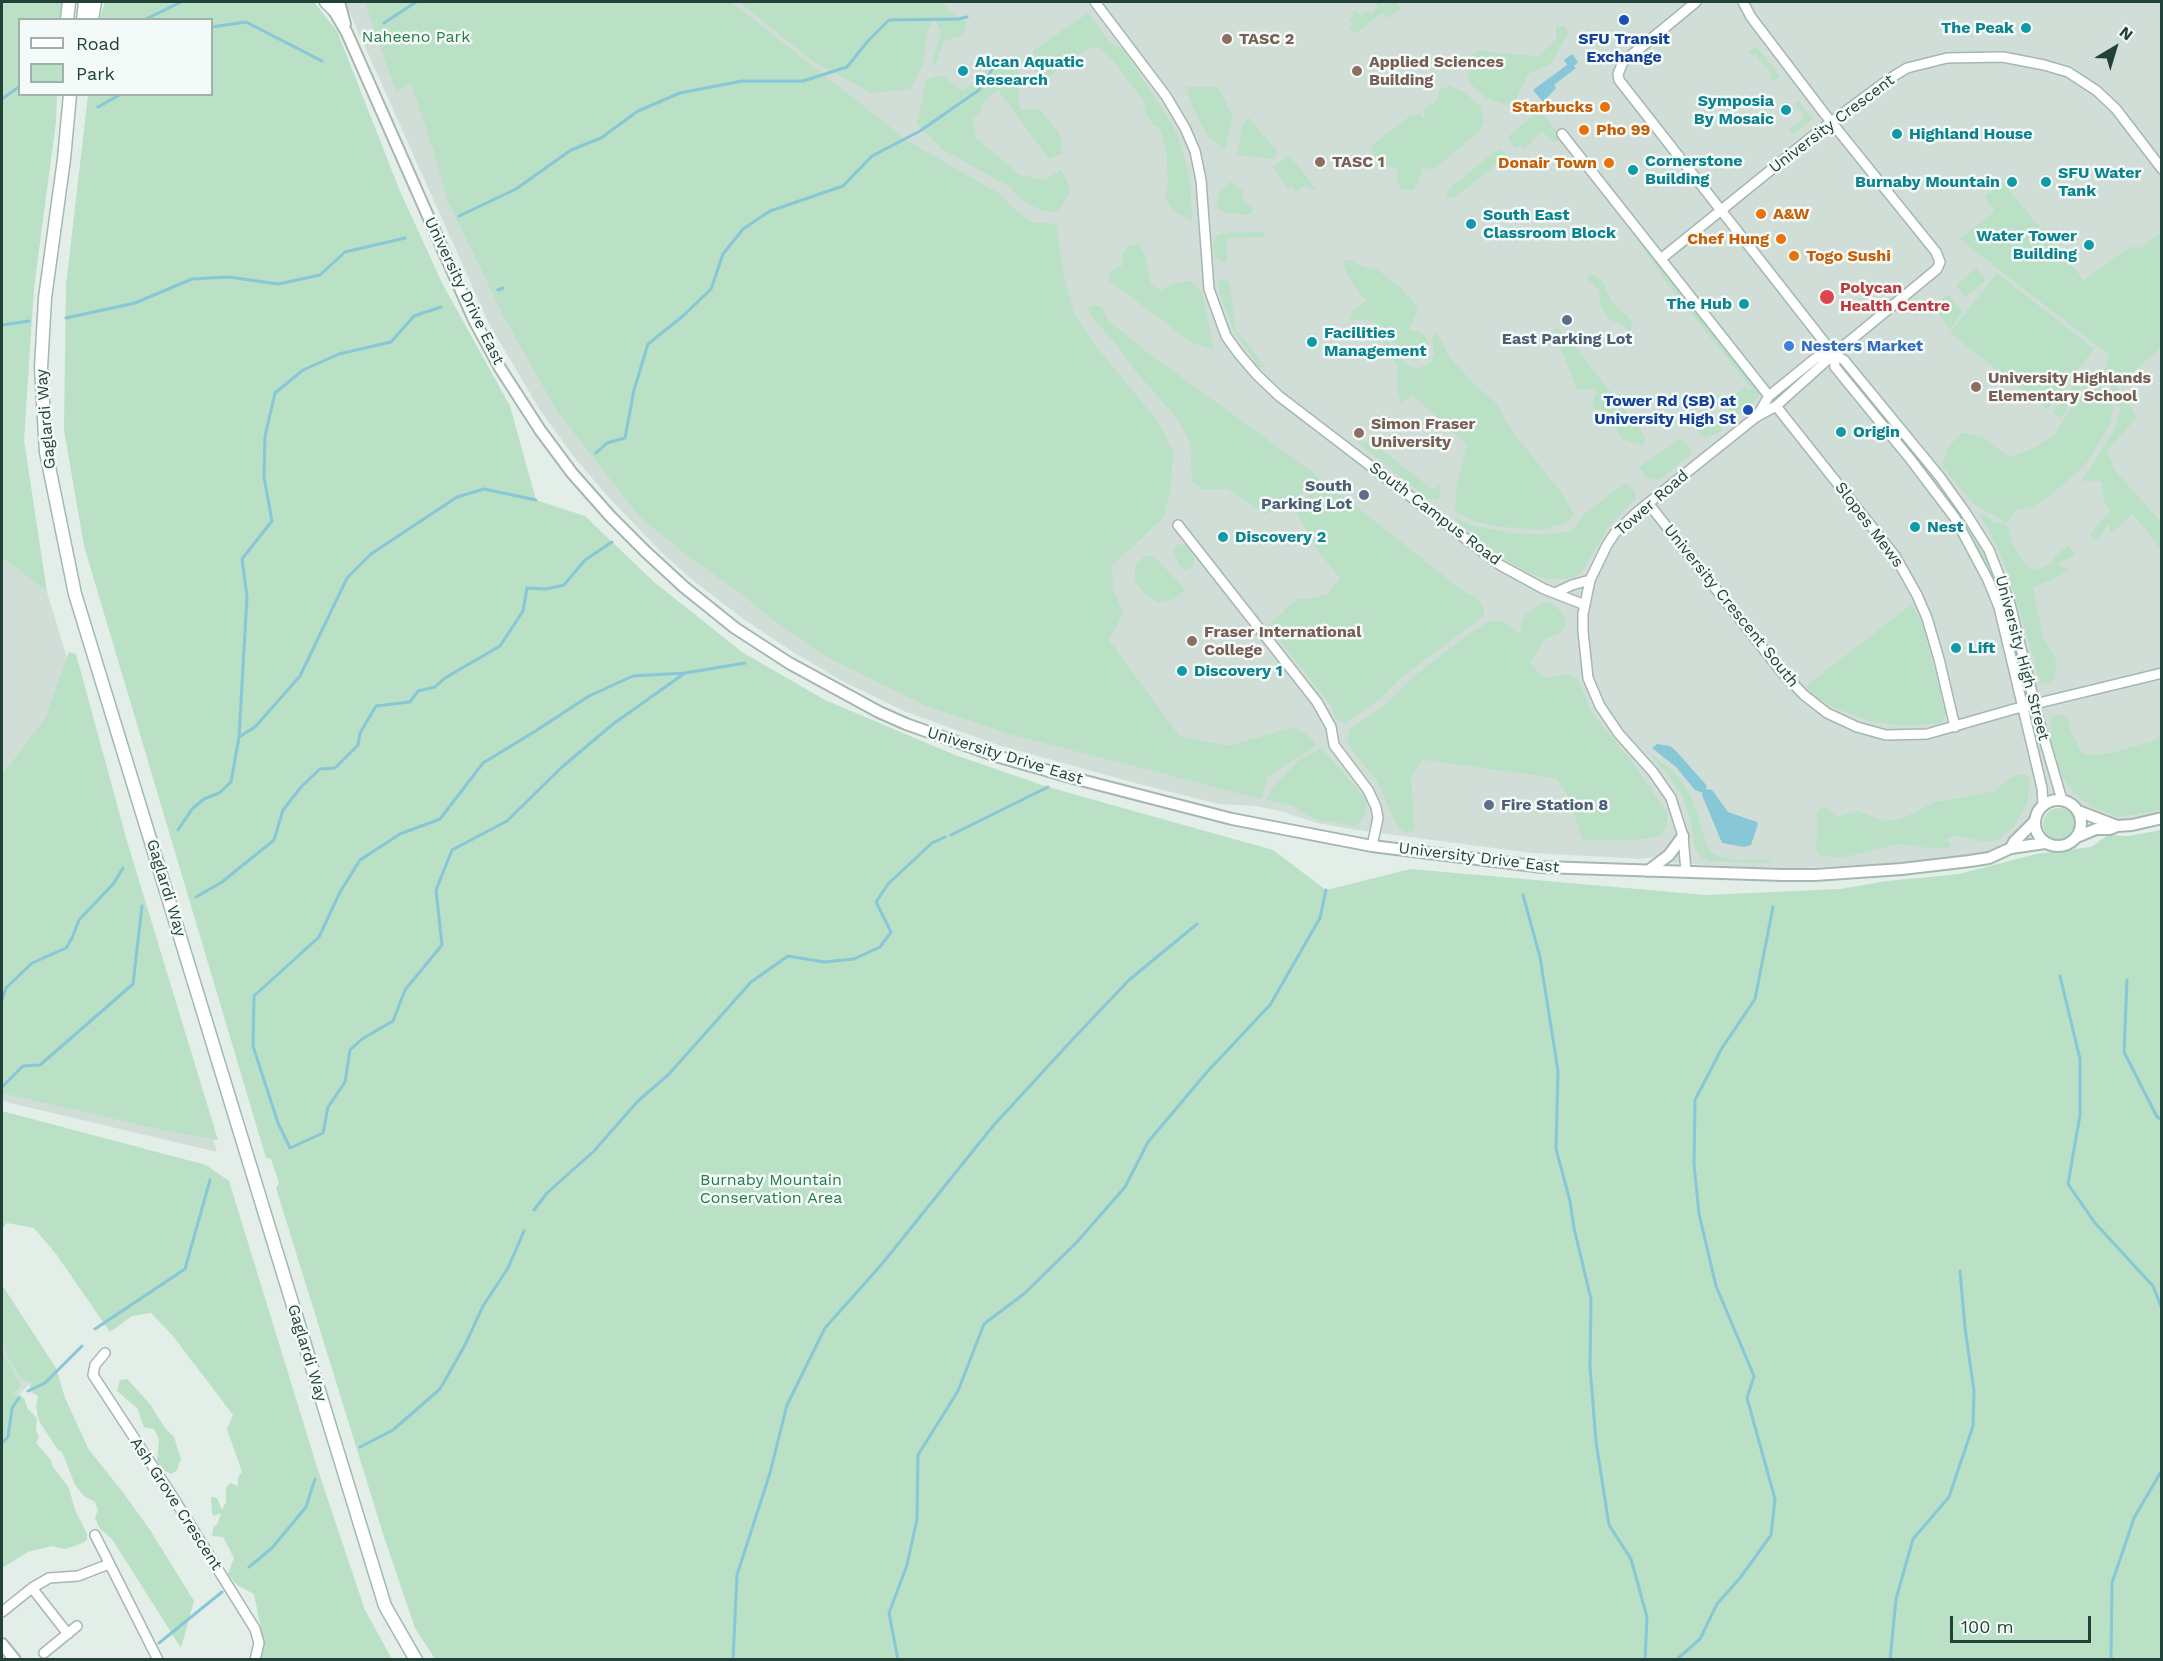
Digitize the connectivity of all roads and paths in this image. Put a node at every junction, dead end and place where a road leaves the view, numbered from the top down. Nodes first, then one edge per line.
1 (69, 2) edge
2 (85, 2) edge
3 (95, 2) edge
4 (1095, 2) edge
5 (1696, 2) edge
6 (1743, 2) edge
7 (332, 4) edge
8 (68, 18) edge
9 (83, 18) edge
10 (92, 18) edge
11 (70, 96) edge
12 (1832, 121) junction
13 (1562, 134) dead end
14 (2162, 169) edge
15 (1720, 211) junction
16 (1662, 258) junction
17 (1834, 354) junction
18 (1768, 396) junction
19 (1776, 406) junction
20 (1756, 417) junction
21 (1648, 503) junction
22 (1178, 525) dead end
23 (1590, 579) junction
24 (1555, 593) junction
25 (1585, 605) junction
26 (2162, 673) edge
27 (2035, 705) junction
28 (2023, 708) junction
29 (1955, 727) junction
30 (2062, 800) junction
31 (2043, 805) junction
32 (2078, 811) junction
33 (2162, 818) edge
34 (2034, 822) junction
35 (2117, 826) junction
36 (1683, 836) junction
37 (2077, 837) junction
38 (2045, 843) junction
39 (1372, 846) junction
40 (2011, 848) junction
41 (1648, 871) junction
42 (1686, 872) junction
43 (105, 1353) dead end
44 (95, 1535) dead end
45 (109, 1564) junction
46 (32, 1588) junction
47 (2, 1612) edge
48 (77, 1626) dead end
49 (68, 1634) junction
50 (2, 1644) edge
51 (44, 1653) dead end
52 (15, 1659) edge
53 (158, 1659) edge
54 (255, 1659) edge
55 (416, 1659) edge

1 - 8 main road
2 - 9 main road
3 - 10 main road
4 - 24 street, South Campus Road
5 - 15 street, University High Street
6 - 12 street
7 - 39 street, University Drive East
11 - 55 main road, Gaglardi Way
12 - 14 street, University Crescent
12 - 15 street, University Crescent
12 - 17 street, Tower Road
13 - 16 street
15 - 16 street, University Crescent
15 - 17 street, University High Street
16 - 18 street
17 - 18 street, Tower Road
17 - 19 street, Tower Road
17 - 27 street, University High Street
17 - 28 street, University High Street
18 - 20 street, Tower Road
19 - 20 street, Tower Road
19 - 29 street, Slopes Mews
20 - 21 street, Tower Road
21 - 23 street, Tower Road
21 - 29 street, University Crescent South
22 - 39 street
23 - 24 street
23 - 25 street, Tower Road
24 - 25 street, South Campus Road
25 - 36 street, Tower Road
26 - 27 street
27 - 28 street
27 - 30 street, University High Street
28 - 29 street, University Crescent South
28 - 31 street, University High Street
30 - 31 street
30 - 32 street
31 - 34 street
32 - 35 street
32 - 37 street
33 - 35 street
34 - 38 street
34 - 40 street, University Drive East
35 - 37 street
36 - 41 street
36 - 42 street, Tower Road
37 - 38 street
38 - 40 street, University Drive East
39 - 41 street, University Drive East
40 - 42 street, University Drive East
41 - 42 street, University Drive East
43 - 54 street, Ash Grove Crescent
44 - 45 street
45 - 46 street
45 - 53 street
46 - 47 street
46 - 49 street
48 - 49 street
49 - 51 street
50 - 52 street

